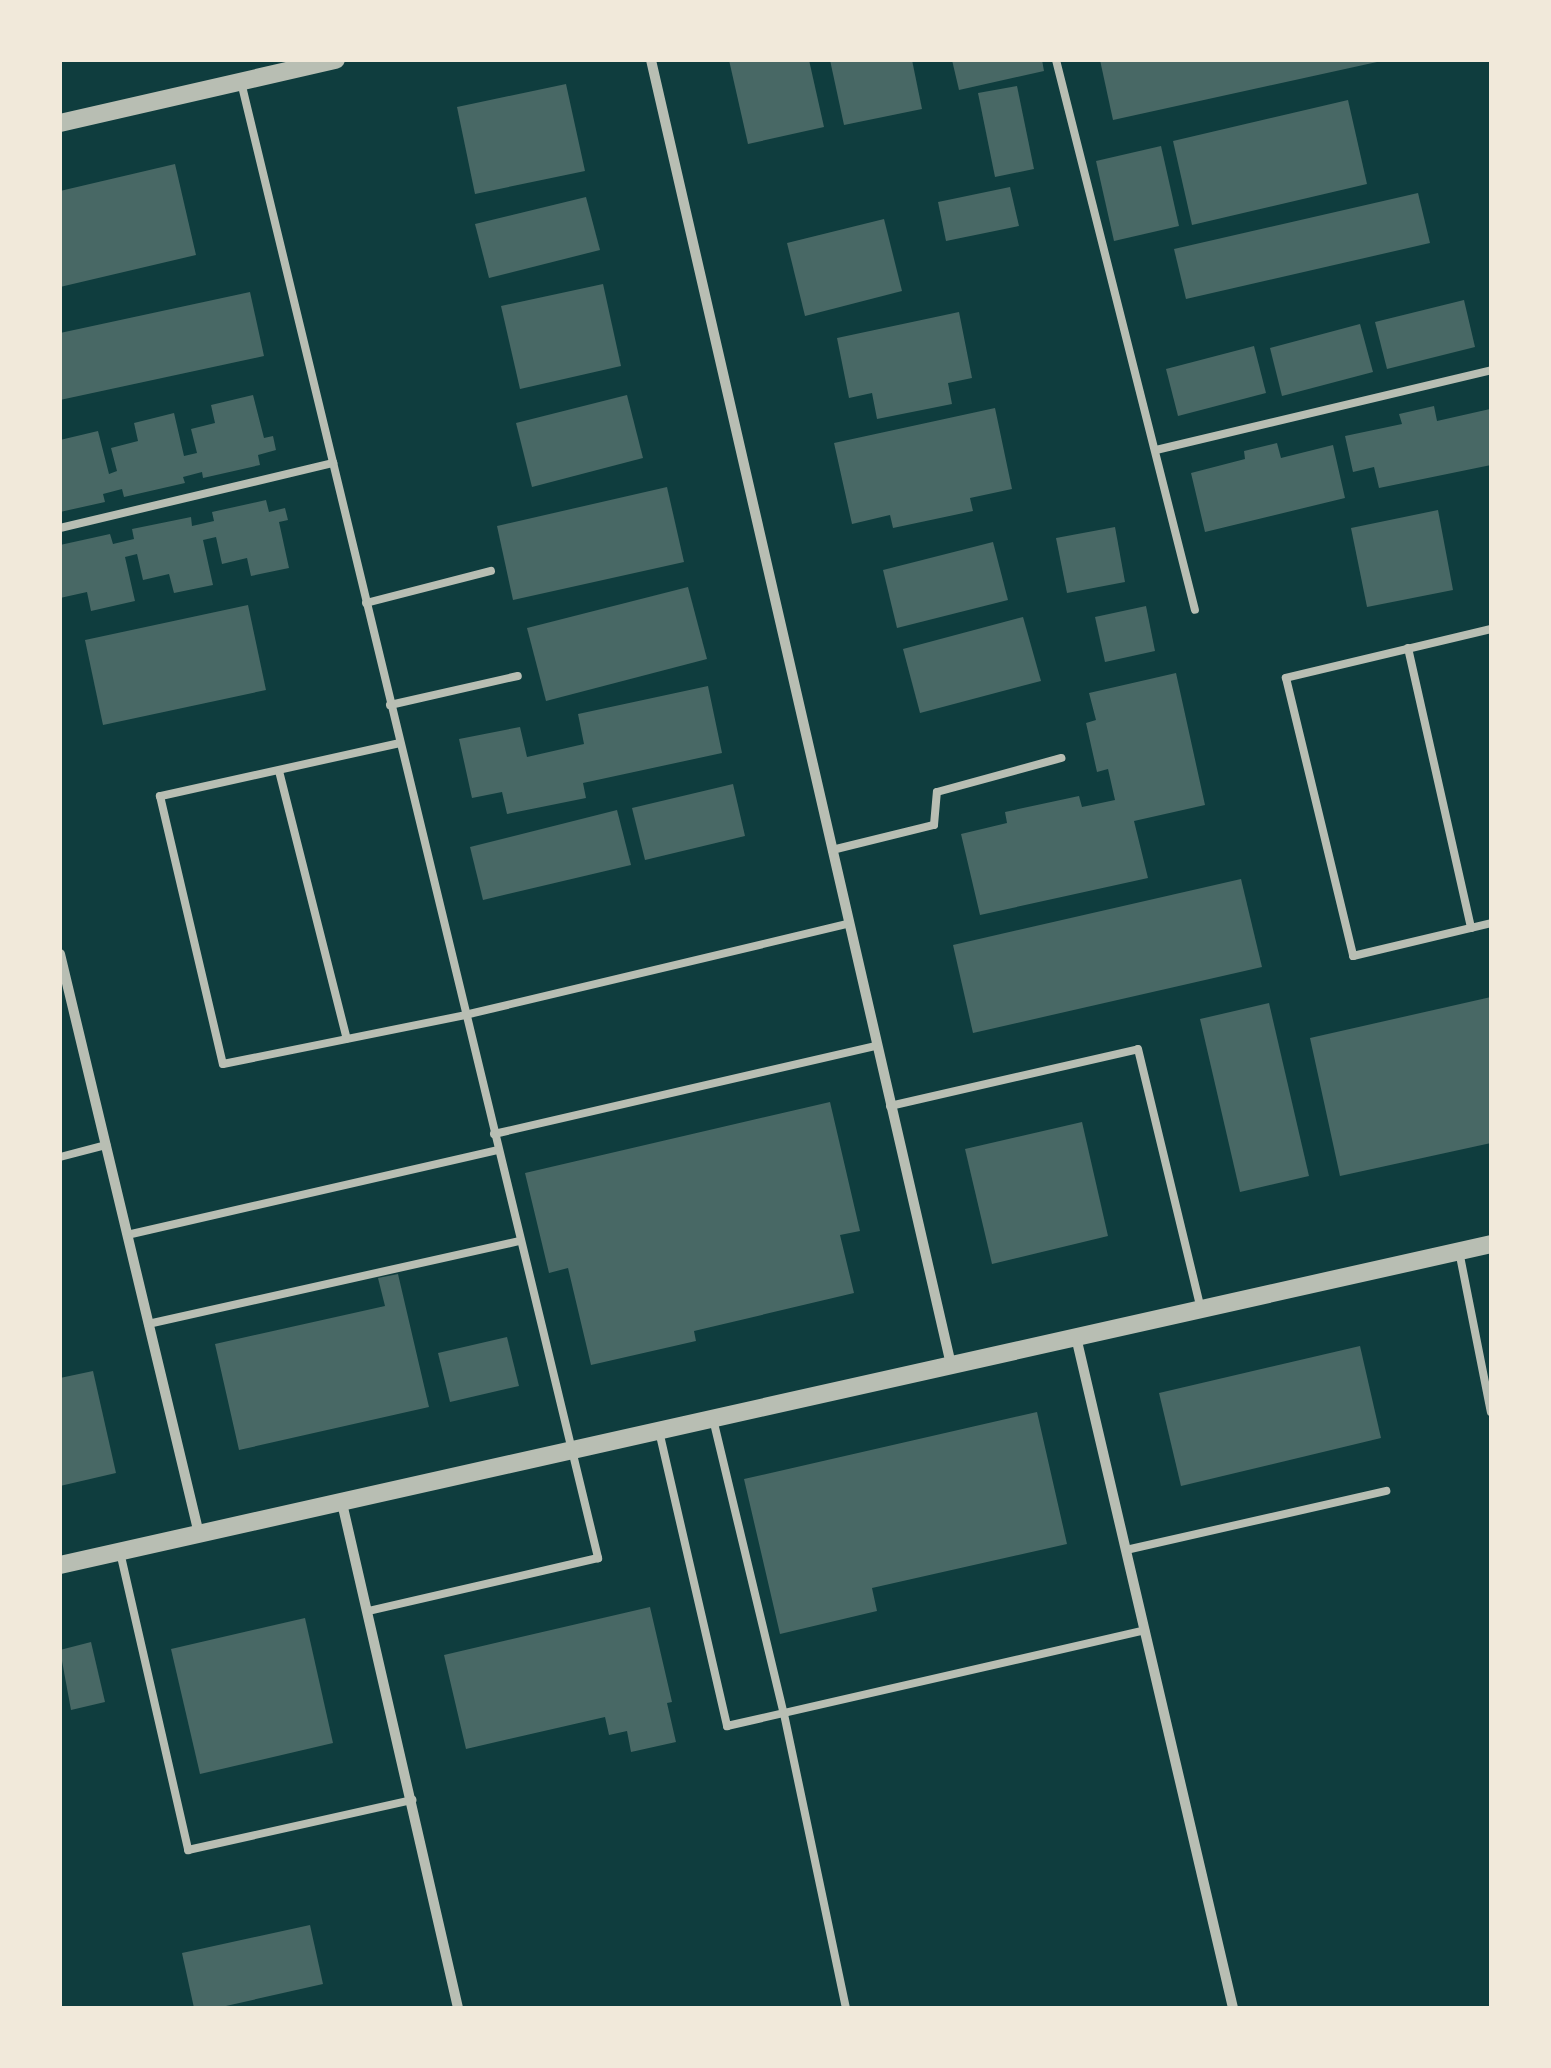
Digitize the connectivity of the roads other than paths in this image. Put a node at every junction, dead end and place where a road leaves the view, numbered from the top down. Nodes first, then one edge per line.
1 (336, 60) edge
2 (652, 60) edge
3 (1056, 60) edge
4 (241, 82) junction
5 (60, 123) edge
6 (1491, 370) edge
7 (1156, 450) junction
8 (332, 463) junction
9 (60, 528) edge
10 (491, 571) dead end
11 (366, 603) junction
12 (1195, 610) dead end
13 (1491, 628) edge
14 (1408, 648) junction
15 (518, 676) dead end
16 (390, 706) junction
17 (400, 744) junction
18 (1061, 758) dead end
19 (278, 771) junction
20 (832, 850) junction
21 (1491, 923) edge
22 (848, 924) junction
23 (1472, 928) junction
24 (60, 954) edge
25 (465, 1014) junction
26 (347, 1039) junction
27 (876, 1046) junction
28 (890, 1106) junction
29 (494, 1134) junction
30 (106, 1146) junction
31 (498, 1150) junction
32 (60, 1157) edge
33 (127, 1235) junction
34 (520, 1241) junction
35 (1491, 1244) edge
36 (1459, 1251) junction
37 (1200, 1309) junction
38 (148, 1324) junction
39 (1076, 1337) junction
40 (951, 1366) junction
41 (1491, 1412) edge
42 (713, 1419) junction
43 (659, 1431) junction
44 (574, 1450) junction
45 (1386, 1492) dead end
46 (342, 1503) junction
47 (198, 1534) junction
48 (1126, 1550) junction
49 (120, 1552) junction
50 (60, 1565) edge
51 (368, 1611) junction
52 (1145, 1630) junction
53 (784, 1714) junction
54 (412, 1800) junction
55 (458, 2008) edge
56 (846, 2008) edge
57 (1233, 2008) edge

1 - 4 street
2 - 20 street
3 - 7 lane
4 - 5 street
4 - 8 lane
6 - 7 lane
7 - 12 lane
8 - 9 lane
8 - 11 lane
10 - 11 lane
11 - 16 lane
13 - 14 lane
14 - 23 lane
14 - 23 lane
15 - 16 lane
16 - 17 lane
17 - 19 lane
17 - 25 lane
18 - 20 lane
19 - 26 lane
19 - 26 lane
20 - 22 street
21 - 23 lane
22 - 25 lane
22 - 27 street
24 - 30 street
25 - 26 lane
25 - 29 lane
27 - 28 street
27 - 29 lane
28 - 37 lane
28 - 40 street
29 - 31 lane
30 - 32 lane
30 - 33 street
31 - 33 lane
31 - 34 lane
33 - 38 street
34 - 38 lane
34 - 44 lane
35 - 36 street
36 - 37 street
36 - 41 lane
37 - 39 street
38 - 47 street
39 - 40 street
39 - 48 street
40 - 42 street
42 - 43 street
42 - 53 lane
43 - 44 street
43 - 53 lane
44 - 46 street
44 - 51 lane
45 - 48 lane
46 - 47 street
46 - 51 street
47 - 49 street
48 - 52 street
49 - 50 street
49 - 54 lane
51 - 54 street
52 - 53 lane
52 - 57 street
53 - 56 lane
54 - 55 street

